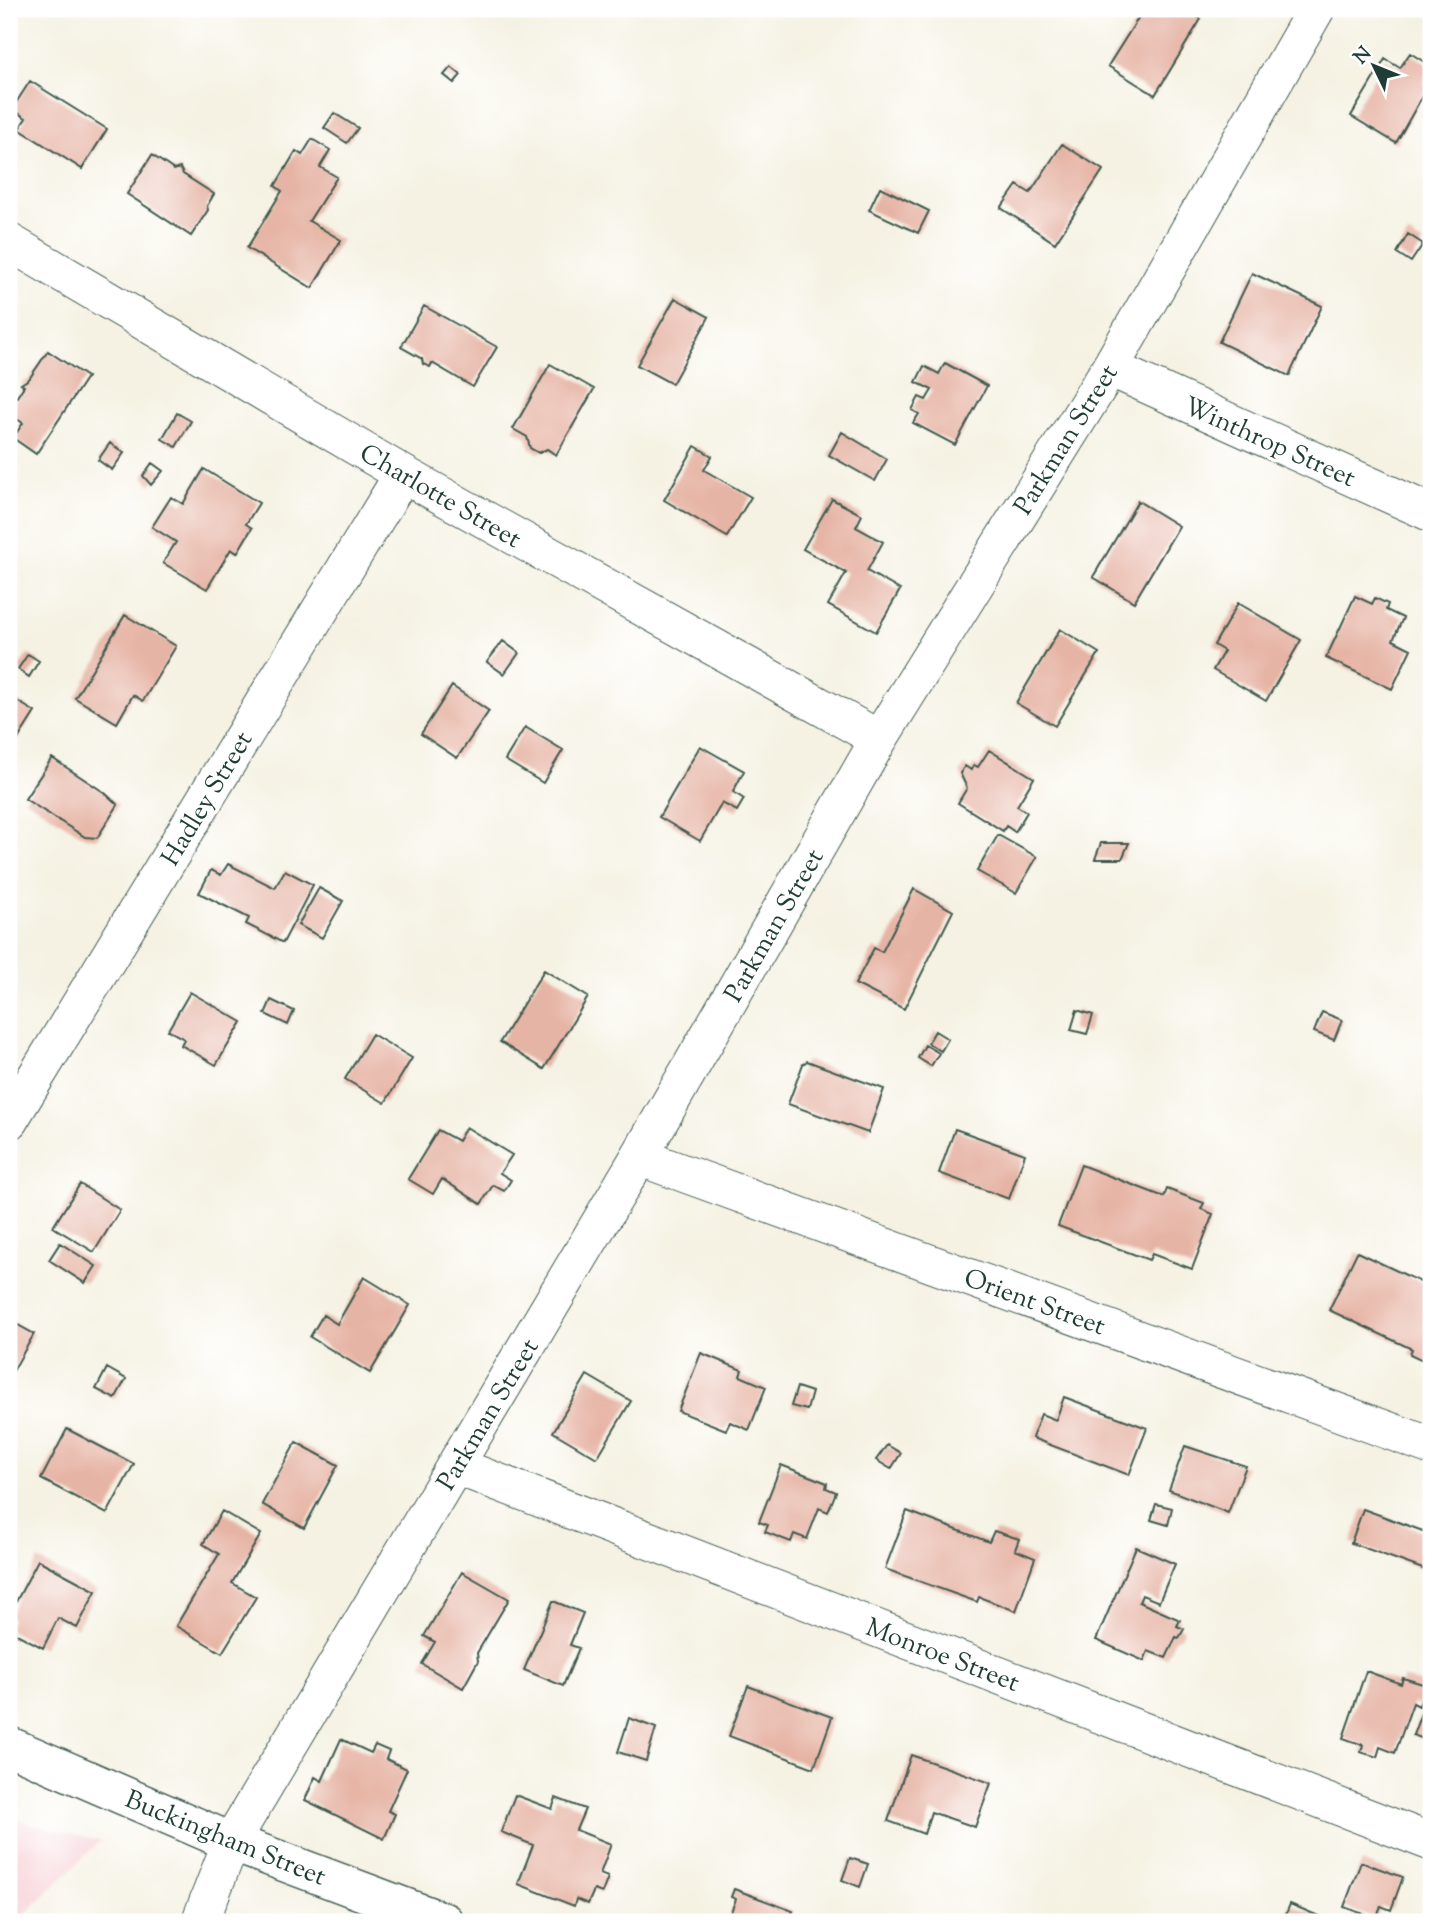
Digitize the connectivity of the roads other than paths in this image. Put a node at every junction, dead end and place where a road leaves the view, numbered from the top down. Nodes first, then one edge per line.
1 (1316, 9) edge
2 (12, 251) edge
3 (1110, 368) junction
4 (403, 474) junction
5 (1431, 513) edge
6 (879, 739) junction
7 (9, 1121) edge
8 (639, 1157) junction
9 (1431, 1446) edge
10 (456, 1466) junction
11 (9, 1746) edge
12 (231, 1842) junction
13 (1431, 1842) edge
14 (200, 1922) edge
15 (444, 1922) edge

1 - 3 street, Parkman Street
2 - 4 street, Charlotte Street
3 - 5 street, Winthrop Street
3 - 6 street, Parkman Street
4 - 6 street, Charlotte Street
4 - 7 street, Hadley Street
6 - 8 street, Parkman Street
8 - 9 street, Orient Street
8 - 10 street, Parkman Street
10 - 12 street, Parkman Street
10 - 13 street, Monroe Street
11 - 12 main road, Buckingham Street
12 - 14 street, Parkman Street
12 - 15 main road, Buckingham Street

